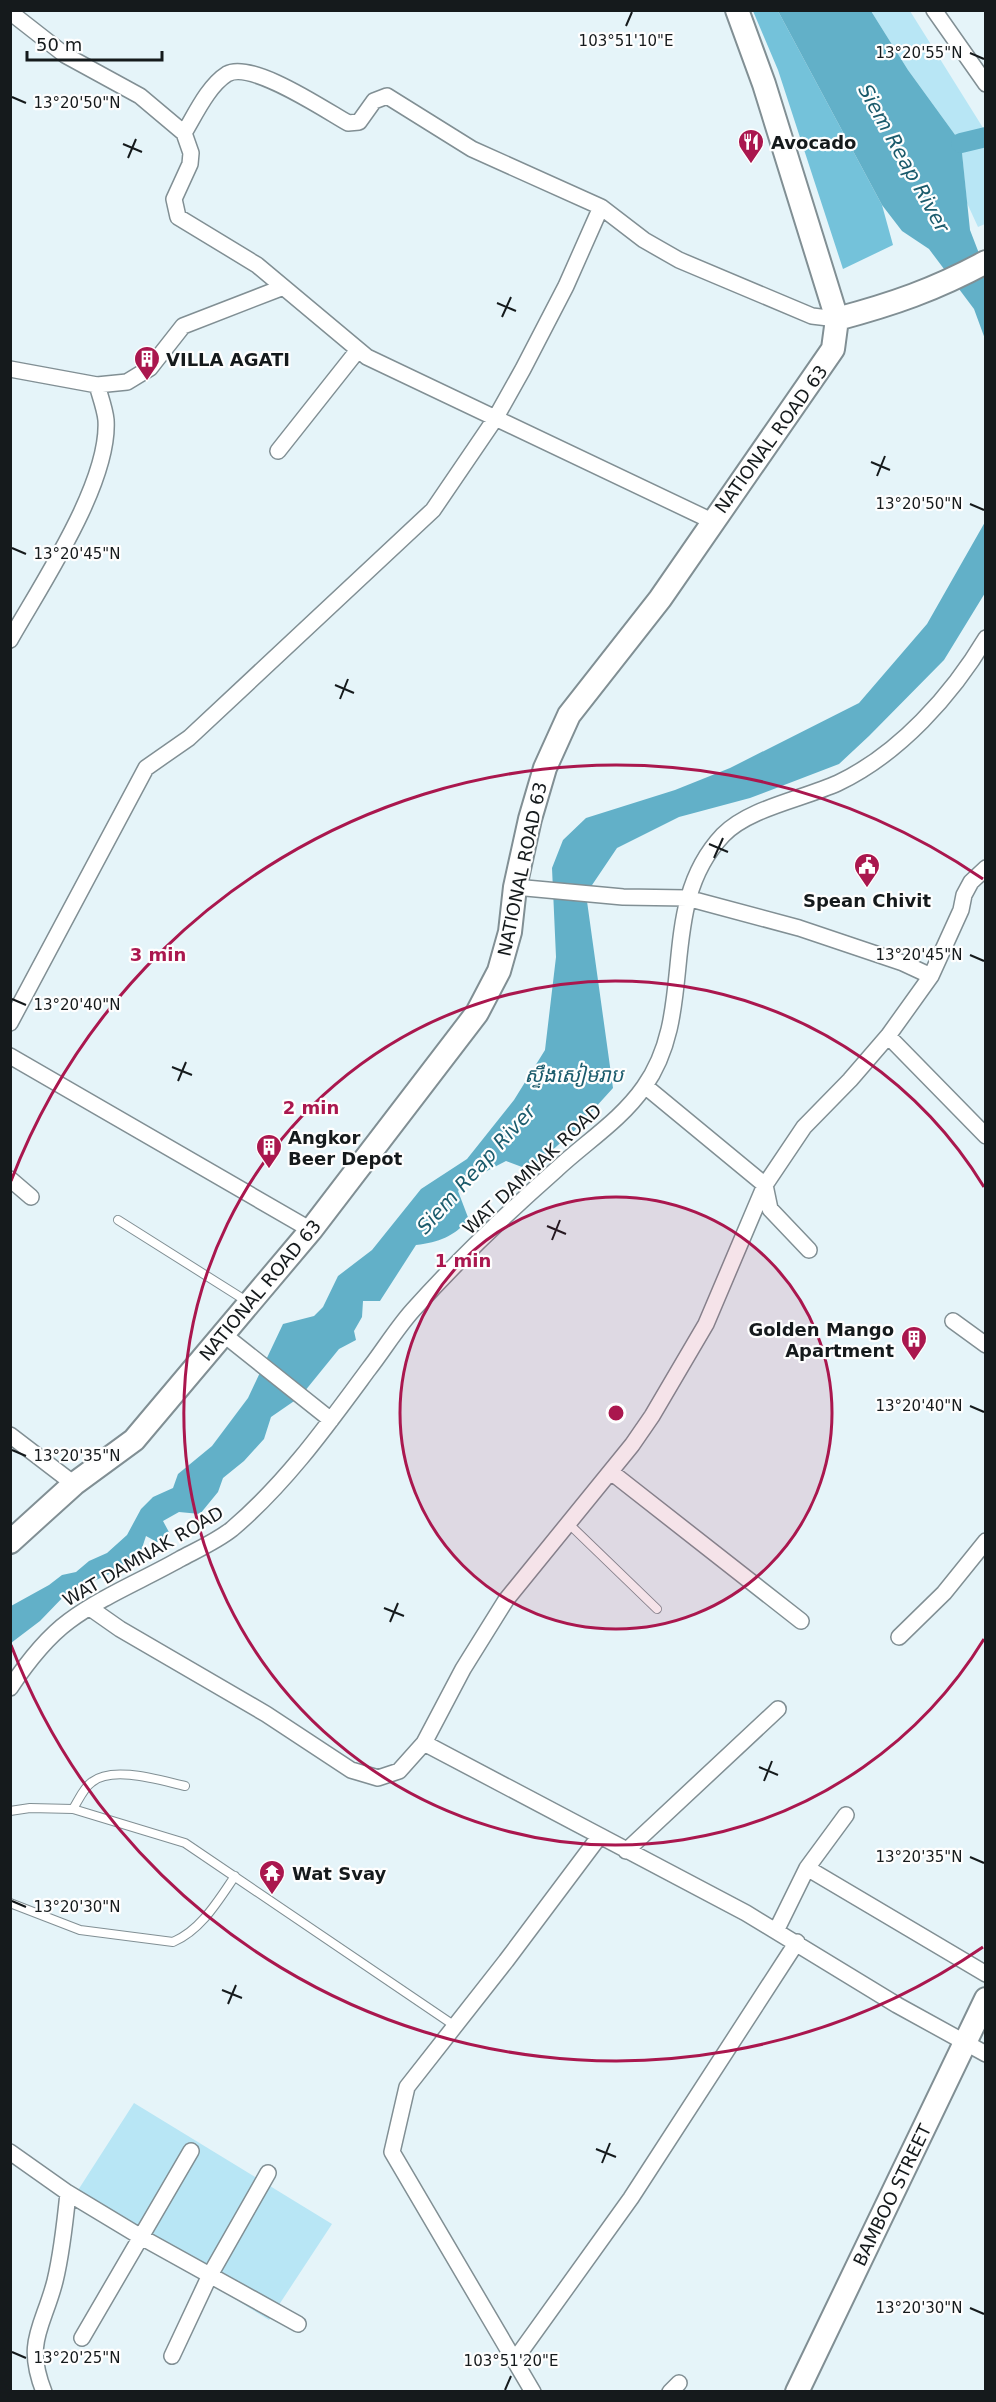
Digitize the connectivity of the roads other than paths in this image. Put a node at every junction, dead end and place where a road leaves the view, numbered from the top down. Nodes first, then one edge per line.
1 (737, 10) edge
2 (938, 11) edge
3 (10, 12) edge
4 (986, 84) edge
5 (184, 134) junction
6 (601, 207) junction
7 (986, 262) edge
8 (281, 288) junction
9 (837, 319) junction
10 (358, 350) junction
11 (10, 369) edge
12 (97, 385) junction
13 (495, 419) junction
14 (278, 451) dead end
15 (712, 521) junction
16 (986, 638) edge
17 (10, 640) edge
18 (986, 868) edge
19 (515, 886) junction
20 (687, 898) junction
21 (932, 976) junction
22 (10, 1023) edge
23 (888, 1036) junction
24 (10, 1056) edge
25 (645, 1086) junction
26 (986, 1136) edge
27 (10, 1179) edge
28 (765, 1185) junction
29 (31, 1197) dead end
30 (118, 1220) dead end
31 (311, 1230) junction
32 (809, 1250) dead end
33 (250, 1303) junction
34 (953, 1321) dead end
35 (223, 1334) junction
36 (986, 1345) edge
37 (331, 1420) junction
38 (10, 1435) edge
39 (611, 1472) junction
40 (74, 1484) junction
41 (569, 1524) junction
42 (986, 1541) edge
43 (10, 1542) edge
44 (90, 1608) junction
45 (657, 1609) dead end
46 (801, 1621) dead end
47 (899, 1638) dead end
48 (10, 1688) edge
49 (778, 1709) dead end
50 (424, 1743) junction
51 (185, 1786) dead end
52 (73, 1809) junction
53 (10, 1811) edge
54 (846, 1815) dead end
55 (599, 1837) junction
56 (626, 1851) junction
57 (807, 1868) junction
58 (235, 1876) junction
59 (10, 1903) edge
60 (776, 1931) junction
61 (796, 1942) junction
62 (986, 1974) edge
63 (986, 1999) edge
64 (455, 2026) junction
65 (965, 2043) junction
66 (986, 2054) edge
67 (191, 2151) dead end
68 (10, 2152) edge
69 (268, 2173) dead end
70 (68, 2193) junction
71 (141, 2237) junction
72 (210, 2275) junction
73 (298, 2324) dead end
74 (82, 2338) dead end
75 (172, 2356) dead end
76 (514, 2361) junction
77 (44, 2391) edge
78 (533, 2391) edge
79 (797, 2391) edge

1 - 9 street, NATIONAL ROAD 63
2 - 4 street
3 - 5 street
5 - 6 street
5 - 8 street
6 - 9 street
6 - 13 street
7 - 9 street
8 - 10 street
8 - 12 street
9 - 15 street, NATIONAL ROAD 63
10 - 13 street
10 - 14 street
11 - 12 street
12 - 17 street
13 - 15 street
13 - 22 street
15 - 19 street, NATIONAL ROAD 63
16 - 20 street, WAT DAMNAK ROAD
18 - 21 street
19 - 20 street
19 - 31 street, NATIONAL ROAD 63
20 - 21 street
20 - 25 street, WAT DAMNAK ROAD
21 - 23 street
23 - 26 street
23 - 28 street
24 - 31 street
25 - 28 street
25 - 37 street, WAT DAMNAK ROAD
27 - 29 street
28 - 32 street
28 - 39 street
30 - 33 lane
31 - 33 street, NATIONAL ROAD 63
33 - 35 street, NATIONAL ROAD 63
34 - 36 street
35 - 37 street
35 - 40 street, NATIONAL ROAD 63
37 - 44 street, WAT DAMNAK ROAD
38 - 40 street
39 - 41 street
39 - 46 street
40 - 43 street, NATIONAL ROAD 63
41 - 45 lane
41 - 50 street
42 - 47 street
44 - 48 street, WAT DAMNAK ROAD
44 - 50 street
49 - 56 street
50 - 55 street
51 - 52 lane
52 - 53 lane
52 - 58 lane
54 - 57 street
55 - 56 street
55 - 64 street
56 - 60 street
57 - 60 street
57 - 62 street
58 - 59 lane
58 - 64 lane
60 - 61 street
61 - 65 street
61 - 76 street
63 - 65 street, BAMBOO STREET
64 - 76 street
65 - 66 street
65 - 79 street, BAMBOO STREET
67 - 71 street
68 - 70 street
69 - 72 street
70 - 71 street
70 - 77 street
71 - 72 street
71 - 74 street
72 - 73 street
72 - 75 street
76 - 78 street

